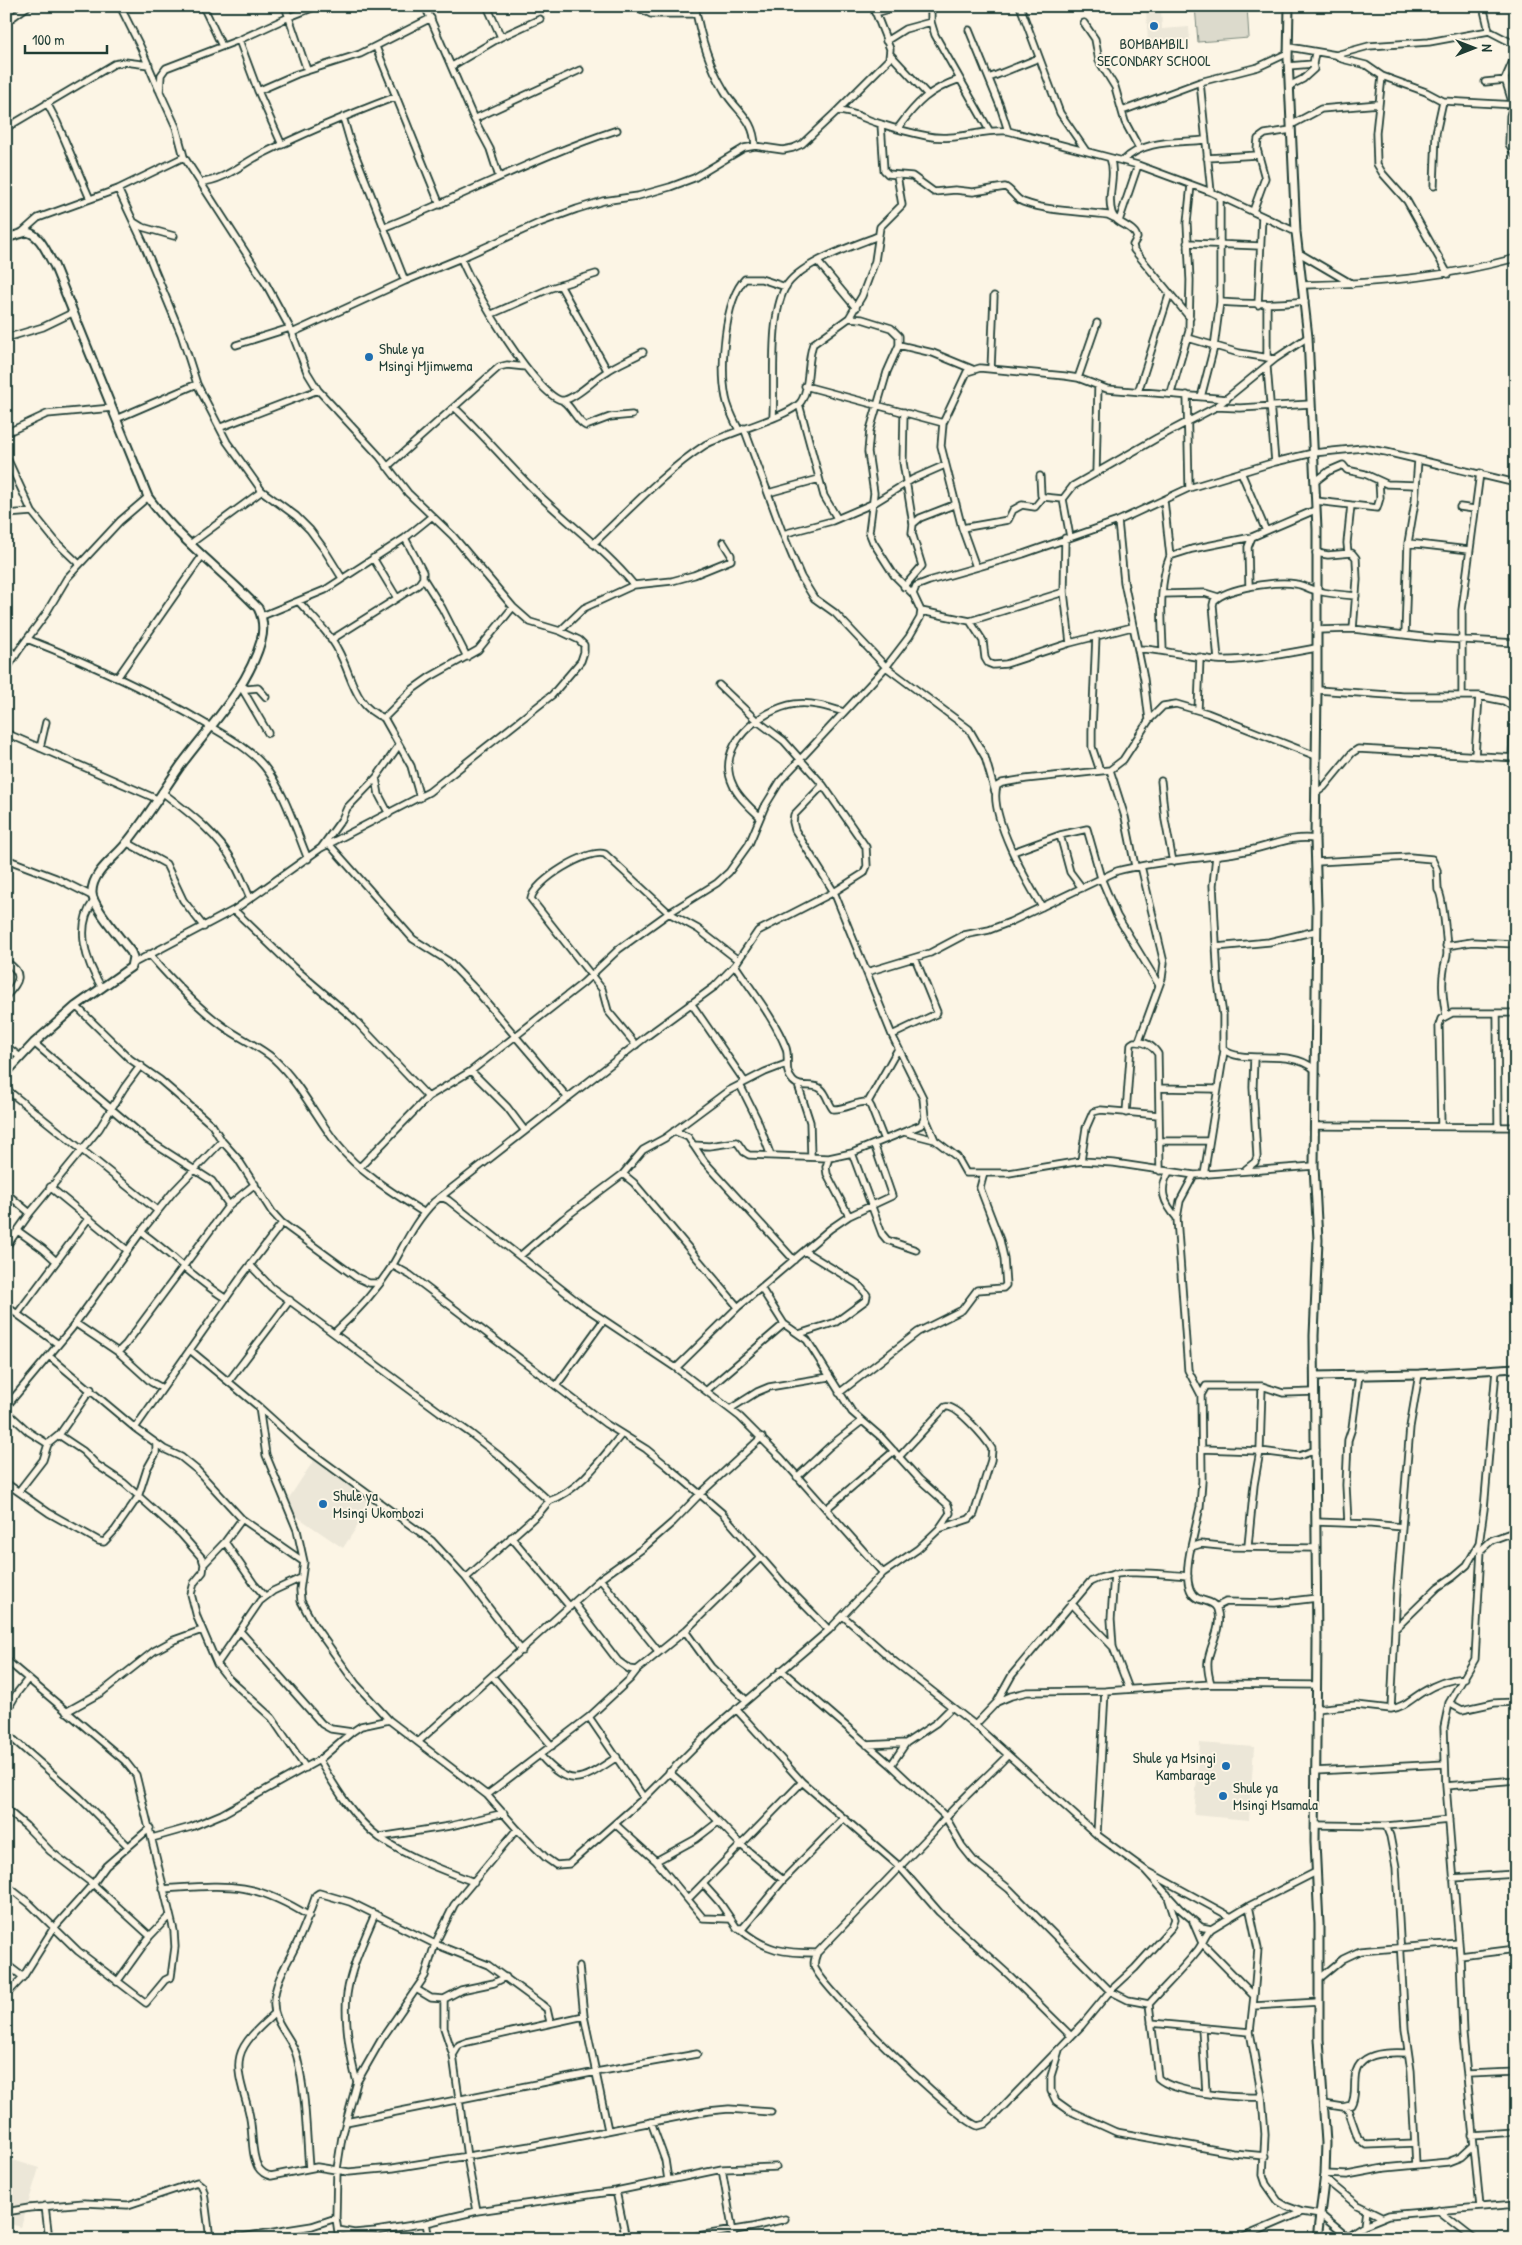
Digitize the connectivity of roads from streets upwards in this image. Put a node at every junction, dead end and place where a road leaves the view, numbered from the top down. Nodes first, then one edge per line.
1 (28, 6) edge
2 (133, 6) edge
3 (203, 6) edge
4 (285, 6) edge
5 (317, 6) edge
6 (425, 6) edge
7 (487, 6) edge
8 (695, 6) edge
9 (901, 6) edge
10 (931, 6) edge
11 (1020, 6) edge
12 (1289, 6) edge
13 (1483, 6) edge
14 (120, 7) edge
15 (639, 8) dead end
16 (874, 10) edge
17 (696, 14) junction
18 (289, 17) junction
19 (431, 18) junction
20 (540, 19) dead end
21 (6, 22) edge
22 (931, 22) junction
23 (1084, 23) dead end
24 (969, 30) dead end
25 (1489, 31) junction
26 (501, 38) junction
27 (239, 40) junction
28 (886, 41) junction
29 (1516, 45) edge
30 (222, 46) junction
31 (376, 46) junction
32 (1288, 50) junction
33 (1315, 53) junction
34 (890, 54) junction
35 (1516, 54) edge
36 (1336, 55) junction
37 (1039, 58) junction
38 (1313, 64) junction
39 (149, 65) junction
40 (452, 66) junction
41 (1288, 66) junction
42 (307, 70) junction
43 (580, 70) dead end
44 (1382, 76) junction
45 (988, 78) junction
46 (960, 79) junction
47 (1506, 80) junction
48 (1200, 82) junction
49 (1484, 82) dead end
50 (1289, 86) junction
51 (258, 91) junction
52 (160, 92) junction
53 (927, 94) junction
54 (396, 97) junction
55 (1443, 101) junction
56 (47, 103) junction
57 (1379, 104) junction
58 (1514, 105) edge
59 (1122, 111) junction
60 (836, 112) junction
61 (343, 117) junction
62 (474, 119) junction
63 (881, 124) junction
64 (6, 128) edge
65 (898, 128) junction
66 (1291, 128) junction
67 (617, 130) dead end
68 (990, 130) junction
69 (1008, 131) junction
70 (1206, 140) junction
71 (282, 145) junction
72 (755, 146) junction
73 (1139, 148) junction
74 (1086, 152) junction
75 (1258, 155) junction
76 (1516, 156) edge
77 (184, 157) junction
78 (1110, 158) junction
79 (1208, 158) junction
80 (1123, 161) junction
81 (1138, 165) junction
82 (896, 175) junction
83 (499, 177) junction
84 (201, 182) junction
85 (1191, 185) junction
86 (1434, 186) dead end
87 (118, 189) junction
88 (1211, 192) junction
89 (1220, 196) junction
90 (90, 199) junction
91 (440, 206) junction
92 (1253, 211) junction
93 (1262, 216) junction
94 (1117, 220) junction
95 (133, 222) junction
96 (385, 227) junction
97 (1296, 232) junction
98 (20, 234) junction
99 (174, 236) dead end
100 (878, 236) junction
101 (6, 238) edge
102 (1187, 243) junction
103 (1220, 246) junction
104 (1260, 246) junction
105 (1300, 254) junction
106 (462, 258) junction
107 (1516, 258) edge
108 (818, 262) junction
109 (596, 274) dead end
110 (1448, 274) junction
111 (405, 281) junction
112 (560, 285) junction
113 (1303, 285) junction
114 (1353, 285) junction
115 (786, 287) junction
116 (1169, 295) junction
117 (994, 296) dead end
118 (1304, 300) junction
119 (1220, 302) junction
120 (1267, 304) junction
121 (1258, 305) junction
122 (856, 308) junction
123 (72, 313) junction
124 (492, 314) junction
125 (850, 318) junction
126 (1190, 318) junction
127 (1097, 323) dead end
128 (291, 330) junction
129 (1308, 337) junction
130 (6, 338) edge
131 (1188, 338) junction
132 (236, 345) dead end
133 (899, 346) junction
134 (1214, 346) junction
135 (643, 352) dead end
136 (1267, 358) junction
137 (1275, 359) junction
138 (526, 367) junction
139 (1267, 367) junction
140 (972, 369) junction
141 (991, 369) junction
142 (608, 370) junction
143 (1078, 378) junction
144 (198, 384) junction
145 (805, 386) junction
146 (1098, 386) junction
147 (318, 390) junction
148 (1138, 392) junction
149 (1171, 393) junction
150 (1187, 395) junction
151 (1201, 397) junction
152 (1227, 399) junction
153 (563, 401) junction
154 (799, 404) junction
155 (877, 404) junction
156 (1311, 404) junction
157 (1216, 407) junction
158 (1270, 407) junction
159 (112, 408) junction
160 (454, 408) junction
161 (904, 412) junction
162 (632, 414) dead end
163 (773, 416) junction
164 (116, 419) junction
165 (1187, 422) junction
166 (942, 423) junction
167 (221, 427) junction
168 (741, 429) junction
169 (6, 433) edge
170 (1313, 454) junction
171 (6, 456) edge
172 (1418, 460) junction
173 (1275, 462) junction
174 (945, 466) junction
175 (387, 467) junction
176 (1241, 472) junction
177 (1096, 473) junction
178 (1480, 473) junction
179 (1040, 476) dead end
180 (819, 479) junction
181 (1316, 481) junction
182 (1379, 481) junction
183 (1516, 483) edge
184 (905, 484) junction
185 (1416, 485) junction
186 (1189, 488) junction
187 (262, 491) junction
188 (768, 494) junction
189 (148, 496) junction
190 (1043, 497) junction
191 (1063, 499) junction
192 (1164, 500) junction
193 (1316, 501) junction
194 (874, 503) junction
195 (956, 504) junction
196 (1351, 505) junction
197 (1460, 507) dead end
198 (1474, 509) junction
199 (1315, 510) junction
200 (32, 512) junction
201 (6, 514) edge
202 (431, 517) junction
203 (838, 518) junction
204 (1118, 521) junction
205 (913, 524) junction
206 (962, 528) junction
207 (1266, 531) junction
208 (783, 534) junction
209 (1252, 537) junction
210 (404, 538) junction
211 (1067, 538) junction
212 (723, 542) dead end
213 (1408, 543) junction
214 (190, 544) junction
215 (593, 544) junction
216 (1469, 550) junction
217 (1348, 553) junction
218 (1316, 554) junction
219 (202, 556) junction
220 (1170, 556) junction
221 (373, 558) junction
222 (79, 564) junction
223 (976, 567) junction
224 (342, 578) junction
225 (423, 578) junction
226 (634, 585) junction
227 (904, 587) junction
228 (1249, 587) junction
229 (1316, 591) junction
230 (1064, 592) junction
231 (913, 594) junction
232 (1163, 594) junction
233 (1356, 596) junction
234 (1218, 597) junction
235 (397, 598) junction
236 (299, 602) junction
237 (513, 607) junction
238 (921, 611) junction
239 (262, 616) junction
240 (970, 621) junction
241 (1132, 627) junction
242 (1353, 629) junction
243 (1316, 630) junction
244 (560, 631) junction
245 (1405, 635) junction
246 (1096, 636) junction
247 (27, 639) junction
248 (331, 640) junction
249 (1462, 640) junction
250 (1070, 643) junction
251 (1516, 643) edge
252 (6, 648) edge
253 (1316, 648) junction
254 (1138, 649) junction
255 (1163, 650) junction
256 (16, 654) junction
257 (467, 657) junction
258 (1200, 657) junction
259 (1218, 660) junction
260 (886, 667) junction
261 (6, 670) edge
262 (1516, 673) edge
263 (117, 678) junction
264 (240, 685) junction
265 (719, 685) dead end
266 (1318, 690) junction
267 (1462, 695) junction
268 (1479, 696) junction
269 (266, 697) dead end
270 (1513, 707) junction
271 (1198, 710) junction
272 (844, 712) junction
273 (384, 718) junction
274 (756, 720) junction
275 (1149, 720) junction
276 (46, 722) dead end
277 (210, 726) junction
278 (6, 733) edge
279 (268, 733) dead end
280 (399, 745) junction
281 (40, 748) junction
282 (1316, 756) junction
283 (1475, 756) junction
284 (802, 758) junction
285 (1514, 758) edge
286 (1110, 770) junction
287 (1100, 771) junction
288 (376, 778) junction
289 (1161, 781) dead end
290 (823, 784) junction
291 (162, 792) junction
292 (995, 792) junction
293 (1316, 793) junction
294 (420, 798) junction
295 (157, 799) junction
296 (390, 814) junction
297 (760, 817) junction
298 (1060, 835) junction
299 (1315, 839) junction
300 (126, 842) junction
301 (329, 844) junction
302 (321, 848) junction
303 (1013, 852) junction
304 (1216, 856) junction
305 (6, 859) edge
306 (308, 859) junction
307 (1173, 862) junction
308 (1316, 862) junction
309 (1138, 866) junction
310 (1101, 878) junction
311 (1082, 888) junction
312 (834, 892) junction
313 (93, 898) junction
314 (250, 898) junction
315 (1042, 907) junction
316 (234, 910) junction
317 (668, 913) junction
318 (204, 927) junction
319 (1316, 931) junction
320 (1516, 944) edge
321 (1446, 946) junction
322 (1216, 947) junction
323 (149, 954) junction
324 (915, 958) junction
325 (6, 962) edge
326 (737, 963) junction
327 (132, 964) junction
328 (867, 972) junction
329 (591, 974) junction
330 (1159, 985) junction
331 (102, 988) junction
332 (6, 996) edge
333 (691, 1003) junction
334 (76, 1006) junction
335 (1497, 1012) junction
336 (1516, 1013) edge
337 (1446, 1015) junction
338 (892, 1035) junction
339 (517, 1036) junction
340 (1139, 1042) junction
341 (34, 1043) junction
342 (636, 1045) junction
343 (6, 1046) edge
344 (898, 1049) junction
345 (1224, 1051) junction
346 (1254, 1056) junction
347 (20, 1057) junction
348 (786, 1064) junction
349 (141, 1065) junction
350 (1314, 1069) junction
351 (471, 1071) junction
352 (6, 1073) edge
353 (742, 1083) junction
354 (798, 1085) junction
355 (1159, 1088) junction
356 (6, 1089) edge
357 (1216, 1089) junction
358 (428, 1097) junction
359 (568, 1098) junction
360 (868, 1102) junction
361 (110, 1108) junction
362 (1126, 1112) junction
363 (1159, 1115) junction
364 (925, 1117) junction
365 (1316, 1126) junction
366 (1441, 1126) junction
367 (1498, 1127) junction
368 (1516, 1127) edge
369 (674, 1130) junction
370 (525, 1131) junction
371 (904, 1132) junction
372 (884, 1140) junction
373 (935, 1140) junction
374 (1160, 1140) junction
375 (222, 1141) junction
376 (1208, 1141) junction
377 (874, 1144) junction
378 (693, 1145) junction
379 (82, 1150) junction
380 (852, 1153) junction
381 (771, 1156) junction
382 (811, 1158) junction
383 (829, 1158) junction
384 (1081, 1161) junction
385 (1314, 1166) junction
386 (360, 1167) junction
387 (193, 1170) junction
388 (1160, 1170) junction
389 (1245, 1171) junction
390 (1169, 1172) junction
391 (984, 1173) junction
392 (623, 1174) junction
393 (1194, 1175) junction
394 (1204, 1175) junction
395 (255, 1184) junction
396 (50, 1188) junction
397 (6, 1193) edge
398 (441, 1196) junction
399 (229, 1205) junction
400 (870, 1205) junction
401 (158, 1211) junction
402 (423, 1212) junction
403 (30, 1213) junction
404 (848, 1216) junction
405 (1177, 1218) junction
406 (88, 1219) junction
407 (282, 1223) junction
408 (18, 1231) junction
409 (141, 1232) junction
410 (6, 1247) edge
411 (127, 1250) junction
412 (916, 1250) dead end
413 (804, 1251) junction
414 (520, 1256) junction
415 (794, 1260) junction
416 (56, 1261) junction
417 (250, 1265) junction
418 (184, 1266) junction
419 (392, 1266) junction
420 (378, 1283) junction
421 (761, 1288) junction
422 (225, 1298) junction
423 (290, 1300) junction
424 (6, 1306) edge
425 (738, 1307) junction
426 (18, 1313) junction
427 (603, 1321) junction
428 (75, 1323) junction
429 (784, 1324) junction
430 (334, 1334) junction
431 (799, 1334) junction
432 (58, 1344) junction
433 (190, 1350) junction
434 (118, 1352) junction
435 (49, 1356) junction
436 (676, 1368) junction
437 (1516, 1368) edge
438 (1496, 1370) junction
439 (1419, 1374) junction
440 (1359, 1375) junction
441 (1315, 1376) junction
442 (829, 1377) junction
443 (229, 1381) junction
444 (1193, 1382) junction
445 (556, 1386) junction
446 (1206, 1386) junction
447 (1262, 1386) junction
448 (162, 1388) junction
449 (91, 1389) junction
450 (706, 1390) junction
451 (1315, 1392) junction
452 (839, 1393) junction
453 (1201, 1395) junction
454 (259, 1407) junction
455 (6, 1409) edge
456 (730, 1409) junction
457 (862, 1421) junction
458 (135, 1428) junction
459 (59, 1434) junction
460 (621, 1435) junction
461 (762, 1437) junction
462 (48, 1444) junction
463 (156, 1444) junction
464 (1202, 1449) junction
465 (1316, 1450) junction
466 (894, 1451) junction
467 (1260, 1451) junction
468 (899, 1457) junction
469 (797, 1476) junction
470 (6, 1483) edge
471 (19, 1491) junction
472 (700, 1494) junction
473 (138, 1497) junction
474 (549, 1501) junction
475 (826, 1509) junction
476 (242, 1519) junction
477 (1316, 1522) junction
478 (1348, 1523) junction
479 (1402, 1528) junction
480 (939, 1529) junction
481 (1516, 1531) edge
482 (512, 1537) junction
483 (225, 1542) junction
484 (1248, 1546) junction
485 (1191, 1547) junction
486 (1315, 1548) junction
487 (761, 1557) junction
488 (304, 1562) junction
489 (204, 1564) junction
490 (883, 1573) junction
491 (1114, 1574) junction
492 (1188, 1576) junction
493 (302, 1578) junction
494 (466, 1578) junction
495 (600, 1579) junction
496 (265, 1596) junction
497 (1317, 1598) junction
498 (1072, 1603) junction
499 (572, 1605) junction
500 (1216, 1607) junction
501 (844, 1616) junction
502 (1396, 1629) junction
503 (202, 1630) junction
504 (829, 1630) junction
505 (685, 1631) junction
506 (240, 1632) junction
507 (1113, 1647) junction
508 (522, 1651) junction
509 (659, 1652) junction
510 (6, 1660) edge
511 (217, 1664) junction
512 (637, 1670) junction
513 (780, 1670) junction
514 (493, 1677) junction
515 (1465, 1678) junction
516 (28, 1679) junction
517 (1210, 1684) junction
518 (1316, 1685) junction
519 (1129, 1689) junction
520 (1105, 1691) junction
521 (746, 1700) junction
522 (997, 1702) junction
523 (1516, 1702) edge
524 (1449, 1703) junction
525 (952, 1707) junction
526 (1315, 1708) junction
527 (736, 1709) junction
528 (1391, 1709) junction
529 (6, 1712) edge
530 (66, 1712) junction
531 (588, 1717) junction
532 (390, 1720) junction
533 (975, 1725) junction
534 (6, 1732) edge
535 (352, 1732) junction
536 (418, 1742) junction
537 (906, 1743) junction
538 (867, 1745) junction
539 (552, 1746) junction
540 (540, 1755) junction
541 (1007, 1756) junction
542 (617, 1757) junction
543 (320, 1760) junction
544 (1444, 1764) junction
545 (891, 1765) junction
546 (306, 1768) junction
547 (1315, 1771) junction
548 (669, 1772) junction
549 (1516, 1780) edge
550 (802, 1782) junction
551 (1446, 1786) junction
552 (487, 1796) junction
553 (644, 1798) junction
554 (6, 1809) edge
555 (504, 1813) junction
556 (945, 1816) junction
557 (843, 1819) junction
558 (1449, 1820) junction
559 (718, 1822) junction
560 (615, 1824) junction
561 (1315, 1824) junction
562 (1386, 1826) junction
563 (150, 1828) junction
564 (517, 1829) junction
565 (1097, 1835) junction
566 (380, 1837) junction
567 (152, 1838) junction
568 (127, 1845) junction
569 (741, 1845) junction
570 (656, 1861) junction
571 (898, 1866) junction
572 (1145, 1870) junction
573 (1316, 1872) junction
574 (1516, 1874) edge
575 (1454, 1878) junction
576 (783, 1880) junction
577 (474, 1882) junction
578 (93, 1884) junction
579 (703, 1884) junction
580 (6, 1885) edge
581 (163, 1889) junction
582 (1167, 1894) junction
583 (688, 1899) junction
584 (1249, 1906) junction
585 (375, 1914) junction
586 (170, 1915) junction
587 (309, 1916) junction
588 (1231, 1917) junction
589 (730, 1918) junction
590 (1193, 1922) junction
591 (53, 1929) junction
592 (740, 1929) junction
593 (1211, 1929) junction
594 (150, 1936) junction
595 (1202, 1943) junction
596 (1459, 1943) junction
597 (435, 1944) junction
598 (1401, 1946) junction
599 (1516, 1949) edge
600 (817, 1953) junction
601 (1460, 1956) junction
602 (6, 1964) edge
603 (580, 1966) dead end
604 (22, 1977) junction
605 (506, 1977) junction
606 (1320, 1978) junction
607 (117, 1982) junction
608 (416, 1989) junction
609 (1110, 1991) junction
610 (6, 1995) edge
611 (1254, 1996) junction
612 (444, 1999) junction
613 (1320, 2002) junction
614 (1149, 2004) junction
615 (1253, 2006) junction
616 (274, 2014) junction
617 (584, 2016) junction
618 (550, 2022) junction
619 (1151, 2024) junction
620 (1202, 2029) junction
621 (1250, 2032) junction
622 (1070, 2035) junction
623 (1059, 2048) junction
624 (1407, 2053) junction
625 (697, 2054) dead end
626 (453, 2055) junction
627 (596, 2072) junction
628 (1516, 2072) edge
629 (1468, 2074) junction
630 (357, 2082) junction
631 (1206, 2092) junction
632 (1262, 2097) junction
633 (459, 2100) junction
634 (1324, 2104) junction
635 (1347, 2107) junction
636 (771, 2112) dead end
637 (346, 2122) junction
638 (650, 2122) junction
639 (608, 2130) junction
640 (1516, 2132) edge
641 (1472, 2135) junction
642 (1415, 2143) junction
643 (1473, 2146) junction
644 (1265, 2156) junction
645 (467, 2157) junction
646 (1416, 2165) junction
647 (776, 2167) dead end
648 (309, 2168) junction
649 (337, 2169) junction
650 (722, 2169) junction
651 (1325, 2176) junction
652 (668, 2180) junction
653 (616, 2191) junction
654 (1516, 2204) edge
655 (45, 2206) junction
656 (1480, 2207) junction
657 (1366, 2210) junction
658 (1438, 2210) junction
659 (477, 2211) junction
660 (6, 2212) edge
661 (1302, 2212) junction
662 (1321, 2215) junction
663 (1382, 2217) junction
664 (336, 2218) junction
665 (785, 2219) dead end
666 (426, 2223) junction
667 (1364, 2225) junction
668 (338, 2230) junction
669 (733, 2230) junction
670 (1348, 2237) edge
671 (49, 2239) edge
672 (210, 2239) edge
673 (229, 2239) edge
674 (339, 2239) edge
675 (429, 2239) edge
676 (626, 2239) edge
677 (679, 2239) edge
678 (734, 2239) edge
679 (1239, 2239) edge
680 (1317, 2239) edge
681 (1475, 2239) edge

1 - 21 street
2 - 14 street
3 - 30 street
4 - 18 street
5 - 18 street
6 - 19 street
7 - 26 street
8 - 17 street
9 - 16 street
10 - 22 street
11 - 37 street
12 - 32 street
13 - 25 street
14 - 39 street
15 - 17 street
16 - 28 street
17 - 72 street
18 - 27 street
18 - 42 street
19 - 31 street
19 - 40 street
20 - 26 street
22 - 28 street
22 - 46 street
23 - 59 street
24 - 45 street
25 - 29 street
25 - 36 street
26 - 40 street
27 - 30 street
27 - 51 street
28 - 34 street
30 - 52 street
31 - 42 street
31 - 54 street
32 - 33 street
32 - 41 street
32 - 48 street
33 - 36 street
33 - 38 street
34 - 53 street
34 - 60 street
35 - 47 street
36 - 44 street
37 - 45 street
37 - 74 street
38 - 41 street
38 - 50 street
39 - 52 street
39 - 56 street
40 - 62 street
41 - 50 street
42 - 51 street
43 - 62 street
44 - 55 street
44 - 57 street
45 - 69 street
46 - 53 street
46 - 68 street
47 - 49 street
47 - 58 street
48 - 59 street
48 - 70 street
50 - 66 street
51 - 71 street
52 - 77 street
53 - 65 street
54 - 61 street
54 - 91 street
55 - 58 street
55 - 86 street
56 - 64 street
56 - 90 street
57 - 66 street
57 - 110 street
58 - 76 street
59 - 73 street
60 - 63 street
60 - 72 street
61 - 71 street
61 - 96 street
62 - 83 street
63 - 65 street
63 - 82 street
65 - 68 street
66 - 75 street
66 - 97 street
67 - 83 street
68 - 69 street
69 - 74 street
70 - 73 street
70 - 79 street
71 - 84 street
72 - 106 street
73 - 80 street
74 - 78 street
75 - 79 street
75 - 92 street
77 - 84 street
77 - 87 street
78 - 80 street
78 - 94 street
79 - 88 street
80 - 81 street
81 - 85 street
81 - 94 street
82 - 94 street
82 - 100 street
83 - 91 street
84 - 128 street
85 - 88 street
85 - 102 street
87 - 90 street
87 - 95 street
88 - 89 street
89 - 92 street
89 - 103 street
90 - 98 street
91 - 96 street
92 - 93 street
93 - 97 street
93 - 104 street
94 - 116 street
95 - 99 street
95 - 144 street
96 - 111 street
97 - 105 street
98 - 101 street
98 - 123 street
100 - 108 street
100 - 122 street
102 - 103 street
102 - 126 street
103 - 104 street
103 - 119 street
104 - 121 street
105 - 113 street
105 - 114 street
106 - 111 street
106 - 124 street
107 - 110 street
108 - 115 street
108 - 122 street
109 - 112 street
110 - 114 street
111 - 128 street
112 - 124 street
112 - 142 street
113 - 114 street
113 - 118 street
115 - 163 street
115 - 168 street
116 - 126 street
116 - 148 street
117 - 141 street
118 - 120 street
118 - 129 street
119 - 121 street
119 - 134 street
120 - 121 street
120 - 136 street
122 - 125 street
123 - 130 street
123 - 159 street
124 - 138 street
125 - 133 street
125 - 145 street
126 - 131 street
127 - 143 street
128 - 132 street
128 - 147 street
129 - 137 street
129 - 156 street
131 - 134 street
131 - 149 street
133 - 140 street
133 - 155 street
134 - 136 street
134 - 151 street
135 - 142 street
136 - 137 street
137 - 139 street
138 - 153 street
138 - 160 street
139 - 152 street
139 - 158 street
140 - 141 street
140 - 166 street
141 - 143 street
142 - 153 street
143 - 146 street
144 - 164 street
144 - 167 street
145 - 154 street
145 - 155 street
146 - 148 street
146 - 177 street
147 - 167 street
147 - 175 street
148 - 149 street
149 - 150 street
150 - 151 street
150 - 165 street
151 - 152 street
152 - 157 street
153 - 162 street
154 - 163 street
154 - 180 street
155 - 161 street
155 - 194 street
156 - 158 street
156 - 170 street
157 - 158 street
157 - 165 street
158 - 173 street
159 - 164 street
159 - 169 street
160 - 175 street
160 - 215 street
161 - 166 street
161 - 184 street
163 - 168 street
164 - 189 street
165 - 177 street
165 - 186 street
166 - 174 street
167 - 187 street
168 - 188 street
168 - 215 street
170 - 172 street
170 - 173 street
170 - 181 street
171 - 200 street
172 - 178 street
172 - 185 street
173 - 176 street
174 - 184 street
174 - 195 street
175 - 202 street
176 - 186 street
176 - 207 street
177 - 191 street
178 - 183 street
178 - 198 street
179 - 190 street
180 - 188 street
180 - 203 street
181 - 182 street
181 - 193 street
182 - 185 street
182 - 196 street
184 - 194 street
184 - 205 street
185 - 213 street
186 - 192 street
187 - 214 street
187 - 224 street
188 - 208 street
189 - 214 street
189 - 222 street
190 - 191 street
190 - 206 street
191 - 211 street
192 - 204 street
192 - 220 street
193 - 196 street
193 - 199 street
194 - 203 street
194 - 227 street
195 - 205 street
195 - 206 street
196 - 217 street
197 - 198 street
198 - 216 street
199 - 207 street
199 - 218 street
200 - 201 street
200 - 222 street
202 - 210 street
202 - 237 street
203 - 208 street
204 - 211 street
204 - 241 street
205 - 227 street
206 - 223 street
207 - 209 street
208 - 260 street
209 - 220 street
209 - 228 street
210 - 221 street
210 - 225 street
211 - 223 street
211 - 230 street
212 - 226 street
213 - 216 street
213 - 245 street
214 - 219 street
215 - 226 street
216 - 249 street
217 - 218 street
217 - 233 street
218 - 229 street
219 - 239 street
219 - 263 street
220 - 232 street
221 - 224 street
221 - 235 street
222 - 247 street
223 - 231 street
224 - 236 street
225 - 235 street
225 - 257 street
226 - 244 street
227 - 231 street
228 - 229 street
228 - 234 street
229 - 233 street
229 - 243 street
230 - 240 street
230 - 250 street
231 - 238 street
232 - 234 street
232 - 255 street
233 - 242 street
234 - 259 street
235 - 248 street
236 - 239 street
236 - 248 street
237 - 244 street
237 - 257 street
238 - 240 street
238 - 260 street
239 - 264 street
240 - 250 street
241 - 246 street
241 - 254 street
242 - 243 street
242 - 245 street
243 - 253 street
244 - 294 street
245 - 249 street
246 - 250 street
246 - 287 street
247 - 256 street
247 - 263 street
248 - 273 street
249 - 251 street
249 - 267 street
252 - 256 street
253 - 259 street
253 - 266 street
254 - 255 street
254 - 275 street
255 - 258 street
256 - 261 street
257 - 273 street
258 - 259 street
258 - 271 street
260 - 272 street
260 - 292 street
262 - 270 street
263 - 277 street
264 - 269 street
264 - 277 street
264 - 279 street
265 - 274 street
266 - 267 street
266 - 282 street
267 - 268 street
268 - 270 street
268 - 283 street
270 - 285 street
271 - 275 street
271 - 282 street
272 - 274 street
272 - 284 street
273 - 280 street
274 - 284 street
274 - 297 street
275 - 286 street
276 - 281 street
277 - 291 street
277 - 306 street
278 - 281 street
280 - 288 street
280 - 294 street
281 - 295 street
282 - 293 street
283 - 285 street
283 - 293 street
284 - 290 street
284 - 297 street
286 - 287 street
286 - 309 street
287 - 292 street
288 - 296 street
288 - 302 street
289 - 307 street
290 - 312 street
290 - 312 street
291 - 295 street
291 - 314 street
292 - 303 street
293 - 299 street
294 - 296 street
295 - 300 street
296 - 301 street
297 - 317 street
298 - 303 street
298 - 310 street
298 - 311 street
299 - 304 street
299 - 308 street
300 - 313 street
300 - 318 street
301 - 302 street
301 - 339 street
302 - 306 street
303 - 315 street
304 - 307 street
304 - 322 street
305 - 313 street
306 - 314 street
307 - 309 street
308 - 319 street
308 - 321 street
309 - 310 street
309 - 330 street
310 - 311 street
310 - 330 street
311 - 315 street
312 - 326 street
312 - 328 street
313 - 327 street
313 - 331 street
314 - 316 street
315 - 324 street
316 - 318 street
316 - 358 street
317 - 326 street
317 - 329 street
317 - 329 street
318 - 323 street
319 - 322 street
319 - 350 street
320 - 321 street
321 - 337 street
322 - 345 street
323 - 327 street
323 - 386 street
324 - 328 street
324 - 338 street
325 - 332 street
326 - 333 street
326 - 348 street
327 - 331 street
328 - 338 street
329 - 339 street
329 - 342 street
330 - 340 street
331 - 334 street
333 - 342 street
333 - 353 street
334 - 341 street
334 - 349 street
335 - 336 street
335 - 337 street
335 - 367 street
337 - 366 street
338 - 344 street
339 - 351 street
339 - 359 street
340 - 355 street
340 - 362 street
341 - 347 street
341 - 361 street
342 - 359 street
343 - 347 street
344 - 360 street
344 - 364 street
345 - 346 street
345 - 357 street
346 - 350 street
346 - 389 street
347 - 352 street
348 - 353 street
348 - 354 street
349 - 361 street
349 - 375 street
350 - 365 street
351 - 358 street
351 - 370 street
353 - 369 street
353 - 381 street
354 - 360 street
354 - 382 street
355 - 357 street
355 - 363 street
356 - 379 street
357 - 376 street
358 - 386 street
359 - 370 street
360 - 372 street
361 - 379 street
361 - 387 street
362 - 363 street
362 - 384 street
363 - 374 street
364 - 371 street
364 - 373 street
365 - 366 street
365 - 385 street
366 - 367 street
367 - 368 street
369 - 378 street
369 - 392 street
370 - 398 street
371 - 372 street
371 - 373 street
372 - 377 street
373 - 391 street
374 - 376 street
374 - 388 street
375 - 387 street
375 - 395 street
376 - 394 street
377 - 380 street
377 - 400 street
378 - 381 street
378 - 415 street
379 - 396 street
379 - 401 street
380 - 383 street
380 - 400 street
381 - 382 street
382 - 383 street
383 - 404 street
384 - 388 street
384 - 391 street
385 - 389 street
385 - 441 street
386 - 402 street
387 - 399 street
387 - 401 street
388 - 390 street
389 - 394 street
390 - 393 street
390 - 405 street
391 - 452 street
392 - 414 street
392 - 425 street
393 - 394 street
393 - 405 street
395 - 399 street
395 - 407 street
396 - 403 street
396 - 406 street
397 - 403 street
398 - 402 street
398 - 414 street
399 - 418 street
400 - 404 street
400 - 412 street
401 - 409 street
402 - 419 street
403 - 408 street
404 - 413 street
405 - 444 street
406 - 411 street
406 - 416 street
407 - 417 street
407 - 420 street
408 - 410 street
408 - 416 street
409 - 411 street
409 - 418 street
411 - 428 street
413 - 415 street
413 - 431 street
414 - 427 street
415 - 421 street
416 - 426 street
417 - 422 street
417 - 423 street
418 - 422 street
418 - 434 street
419 - 420 street
419 - 445 street
420 - 430 street
421 - 425 street
421 - 429 street
422 - 433 street
423 - 430 street
423 - 443 street
424 - 426 street
425 - 436 street
426 - 432 street
427 - 436 street
427 - 445 street
428 - 432 street
428 - 434 street
429 - 431 street
429 - 450 street
430 - 474 street
431 - 442 street
432 - 435 street
433 - 443 street
433 - 448 street
434 - 448 street
435 - 449 street
435 - 455 street
436 - 450 street
437 - 438 street
438 - 439 street
438 - 502 street
439 - 440 street
439 - 479 street
440 - 441 street
440 - 478 street
441 - 451 street
442 - 452 street
442 - 456 street
443 - 454 street
444 - 446 street
444 - 453 street
445 - 460 street
446 - 447 street
446 - 453 street
447 - 451 street
447 - 467 street
448 - 458 street
449 - 458 street
449 - 459 street
450 - 456 street
451 - 465 street
452 - 457 street
453 - 464 street
454 - 488 street
454 - 494 street
455 - 462 street
456 - 461 street
457 - 466 street
457 - 469 street
458 - 463 street
459 - 462 street
459 - 473 street
460 - 472 street
460 - 474 street
461 - 469 street
461 - 472 street
462 - 471 street
463 - 473 street
463 - 476 street
464 - 467 street
464 - 485 street
465 - 467 street
465 - 477 street
466 - 468 street
466 - 475 street
467 - 484 street
468 - 480 street
468 - 480 street
469 - 475 street
470 - 471 street
471 - 473 street
472 - 487 street
472 - 495 street
473 - 489 street
474 - 482 street
475 - 490 street
476 - 483 street
476 - 488 street
477 - 478 street
477 - 486 street
478 - 479 street
479 - 502 street
480 - 490 street
481 - 515 street
482 - 494 street
482 - 499 street
483 - 489 street
483 - 496 street
484 - 485 street
484 - 486 street
485 - 492 street
486 - 497 street
487 - 504 street
487 - 505 street
488 - 493 street
489 - 503 street
490 - 501 street
491 - 492 street
491 - 498 street
491 - 507 street
492 - 500 street
493 - 496 street
493 - 532 street
494 - 508 street
495 - 499 street
495 - 509 street
496 - 506 street
497 - 500 street
497 - 518 street
498 - 507 street
498 - 522 street
499 - 508 street
499 - 512 street
500 - 517 street
501 - 504 street
501 - 525 street
502 - 528 street
503 - 511 street
503 - 530 street
504 - 513 street
505 - 509 street
505 - 521 street
506 - 511 street
506 - 535 street
507 - 519 street
508 - 514 street
509 - 512 street
510 - 516 street
511 - 546 street
512 - 531 street
513 - 521 street
513 - 538 street
514 - 536 street
514 - 539 street
515 - 524 street
515 - 528 street
516 - 529 street
516 - 530 street
517 - 518 street
517 - 519 street
518 - 526 street
519 - 520 street
520 - 522 street
520 - 565 street
521 - 527 street
522 - 533 street
523 - 524 street
524 - 544 street
525 - 533 street
525 - 537 street
526 - 528 street
526 - 547 street
527 - 548 street
527 - 550 street
530 - 563 street
531 - 539 street
531 - 542 street
532 - 535 street
532 - 536 street
533 - 541 street
534 - 568 street
535 - 543 street
536 - 552 street
537 - 538 street
537 - 545 street
538 - 545 street
539 - 540 street
540 - 542 street
540 - 552 street
541 - 556 street
541 - 565 street
542 - 553 street
543 - 546 street
543 - 566 street
544 - 547 street
544 - 551 street
545 - 556 street
546 - 567 street
547 - 561 street
548 - 553 street
548 - 559 street
549 - 551 street
550 - 557 street
550 - 569 street
551 - 558 street
552 - 555 street
553 - 560 street
554 - 578 street
555 - 564 street
555 - 566 street
556 - 571 street
556 - 609 street
557 - 571 street
557 - 576 street
558 - 562 street
558 - 575 street
559 - 569 street
559 - 570 street
560 - 564 street
560 - 570 street
561 - 562 street
561 - 573 street
562 - 598 street
563 - 567 street
563 - 568 street
564 - 577 street
565 - 572 street
566 - 577 street
567 - 581 street
568 - 578 street
569 - 576 street
569 - 579 street
570 - 583 street
571 - 600 street
571 - 622 street
572 - 582 street
572 - 588 street
573 - 584 street
573 - 606 street
574 - 575 street
575 - 596 street
576 - 592 street
577 - 597 street
578 - 591 street
578 - 594 street
579 - 583 street
579 - 589 street
580 - 591 street
581 - 586 street
581 - 587 street
582 - 590 street
582 - 609 street
583 - 589 street
584 - 588 street
584 - 611 street
585 - 587 street
585 - 597 street
585 - 630 street
586 - 594 street
586 - 607 street
587 - 616 street
588 - 593 street
589 - 592 street
590 - 593 street
590 - 595 street
591 - 604 street
591 - 607 street
592 - 600 street
593 - 595 street
594 - 607 street
595 - 611 street
595 - 614 street
596 - 598 street
596 - 601 street
597 - 605 street
597 - 608 street
598 - 606 street
598 - 624 street
599 - 601 street
600 - 623 street
601 - 629 street
602 - 604 street
603 - 617 street
604 - 610 street
605 - 612 street
605 - 618 street
606 - 613 street
608 - 612 street
608 - 630 street
609 - 614 street
609 - 622 street
611 - 615 street
612 - 626 street
613 - 615 street
613 - 634 street
614 - 619 street
615 - 621 street
616 - 648 street
616 - 648 street
617 - 618 street
617 - 627 street
618 - 626 street
619 - 620 street
619 - 631 street
620 - 621 street
620 - 631 street
621 - 632 street
622 - 623 street
623 - 644 street
624 - 635 street
624 - 642 street
625 - 627 street
626 - 633 street
627 - 633 street
627 - 639 street
628 - 629 street
629 - 641 street
630 - 637 street
631 - 632 street
632 - 644 street
633 - 637 street
633 - 645 street
634 - 635 street
634 - 651 street
635 - 642 street
636 - 638 street
637 - 649 street
638 - 639 street
638 - 652 street
639 - 645 street
640 - 641 street
641 - 643 street
642 - 646 street
643 - 646 street
643 - 656 street
644 - 661 street
645 - 649 street
645 - 659 street
646 - 651 street
647 - 650 street
648 - 649 street
649 - 664 street
650 - 652 street
650 - 669 street
651 - 657 street
651 - 662 street
652 - 653 street
653 - 659 street
653 - 676 street
654 - 656 street
655 - 660 street
655 - 671 street
655 - 672 street
656 - 658 street
657 - 663 street
657 - 667 street
658 - 663 street
658 - 681 street
659 - 666 street
661 - 662 street
661 - 679 street
662 - 670 street
662 - 680 street
663 - 667 street
664 - 668 street
664 - 673 street
665 - 669 street
666 - 668 street
666 - 675 street
667 - 670 street
668 - 674 street
669 - 677 street
669 - 678 street

